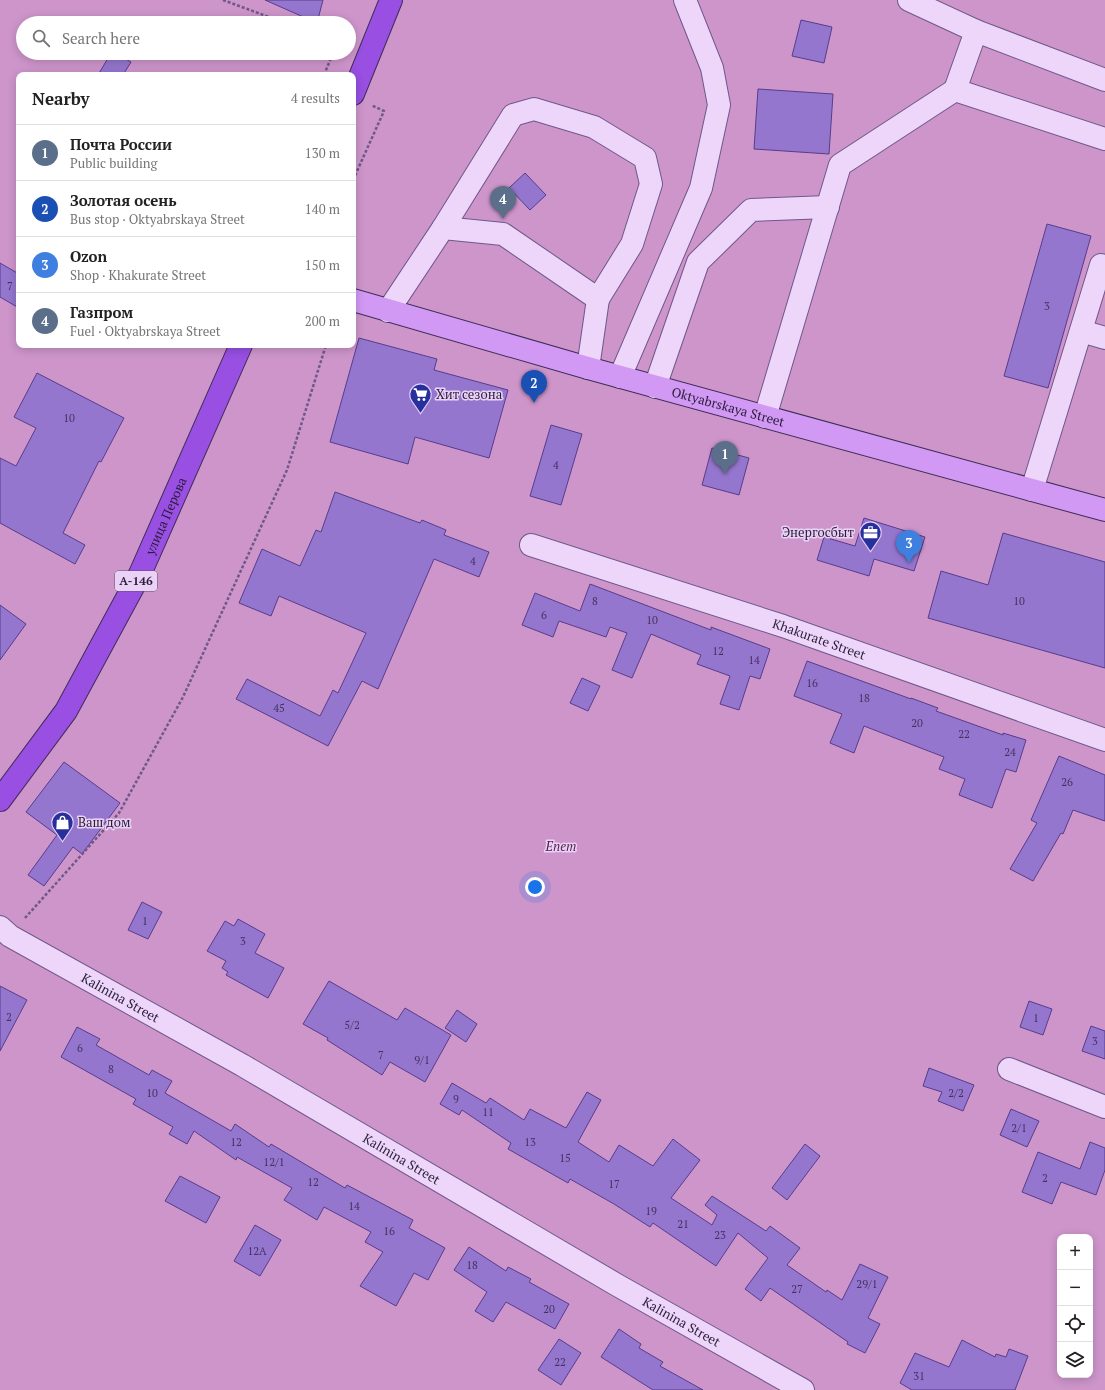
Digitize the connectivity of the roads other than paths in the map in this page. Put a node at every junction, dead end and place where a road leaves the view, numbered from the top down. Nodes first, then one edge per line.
1 (391, 0) edge
2 (685, 0) edge
3 (909, 0) edge
4 (976, 30) junction
5 (1105, 80) edge
6 (955, 90) junction
7 (359, 98) edge
8 (1105, 139) edge
9 (828, 207) junction
10 (443, 228) junction
11 (1102, 265) dead end
12 (598, 299) junction
13 (356, 301) edge
14 (388, 311) junction
15 (1081, 331) junction
16 (1105, 338) edge
17 (240, 348) edge
18 (588, 368) junction
19 (620, 377) junction
20 (655, 387) junction
21 (765, 417) junction
22 (1032, 490) junction
23 (1105, 510) edge
24 (531, 545) dead end
25 (1105, 740) edge
26 (0, 800) edge
27 (5, 932) edge
28 (1009, 1069) dead end
29 (1105, 1107) edge
30 (803, 1390) edge

1 - 7 highway
2 - 19 street
3 - 4 street
4 - 5 street
4 - 6 street
6 - 8 street
6 - 9 street
9 - 20 street
9 - 21 street
10 - 12 street
10 - 12 street
10 - 14 street
11 - 15 street
12 - 18 street
13 - 14 main road, Oktyabrskaya Street
14 - 18 main road, Oktyabrskaya Street
15 - 16 street
15 - 22 street
17 - 26 highway, улица Перова / А-146
18 - 19 main road, Oktyabrskaya Street
19 - 20 main road, Oktyabrskaya Street
20 - 21 main road, Oktyabrskaya Street
21 - 22 main road, Oktyabrskaya Street
22 - 23 main road, Oktyabrskaya Street
24 - 25 street, Khakurate Street
27 - 30 street, Kalinina Street
28 - 29 street

